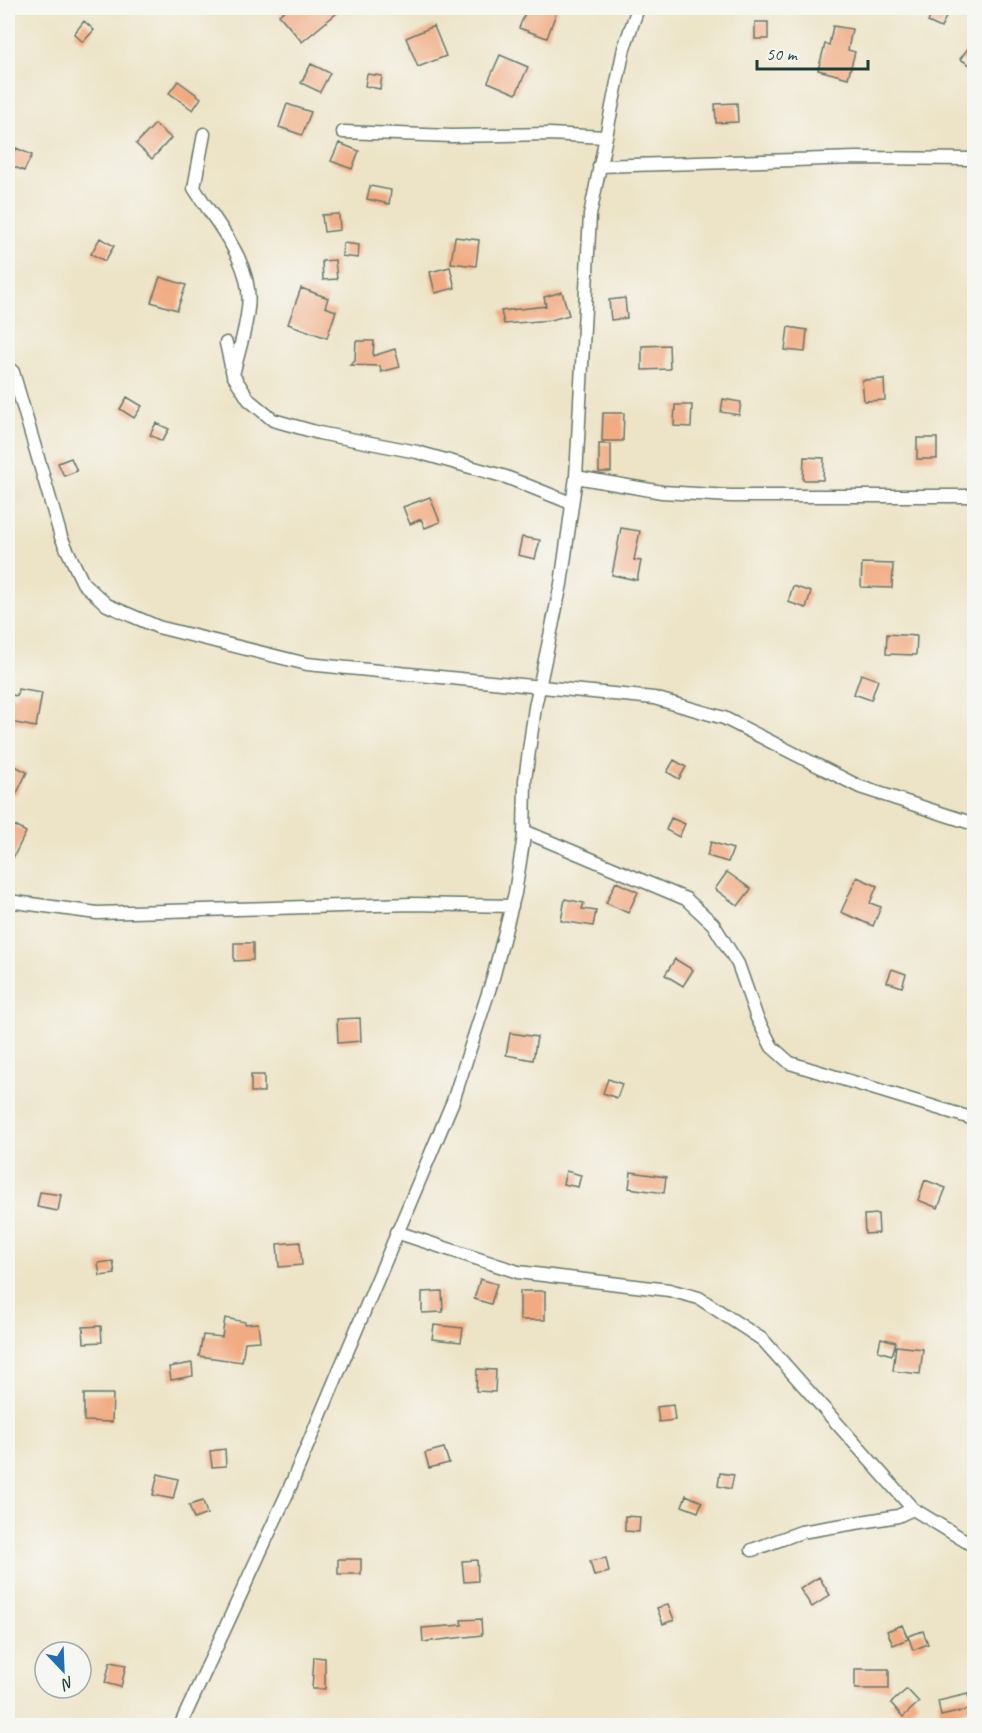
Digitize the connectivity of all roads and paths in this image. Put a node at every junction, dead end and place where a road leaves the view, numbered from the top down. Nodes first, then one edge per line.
1 (638, 8) edge
2 (343, 132) dead end
3 (204, 134) dead end
4 (605, 137) junction
5 (975, 159) edge
6 (599, 166) junction
7 (226, 343) dead end
8 (8, 367) edge
9 (233, 375) junction
10 (576, 477) junction
11 (975, 496) edge
12 (571, 503) junction
13 (539, 685) junction
14 (975, 824) edge
15 (524, 831) junction
16 (8, 901) edge
17 (512, 906) junction
18 (975, 1119) edge
19 (396, 1232) junction
20 (913, 1509) junction
21 (975, 1546) edge
22 (752, 1550) dead end
23 (180, 1725) edge

1 - 4 street
2 - 4 street
3 - 9 street
4 - 6 street
5 - 6 street
6 - 10 street
7 - 9 street
8 - 13 street
9 - 12 street
10 - 11 street
10 - 12 street
12 - 13 street
13 - 14 street
13 - 15 street
15 - 17 street
15 - 18 street
16 - 17 street
17 - 19 street
19 - 20 street
19 - 23 street
20 - 21 street
20 - 22 street

